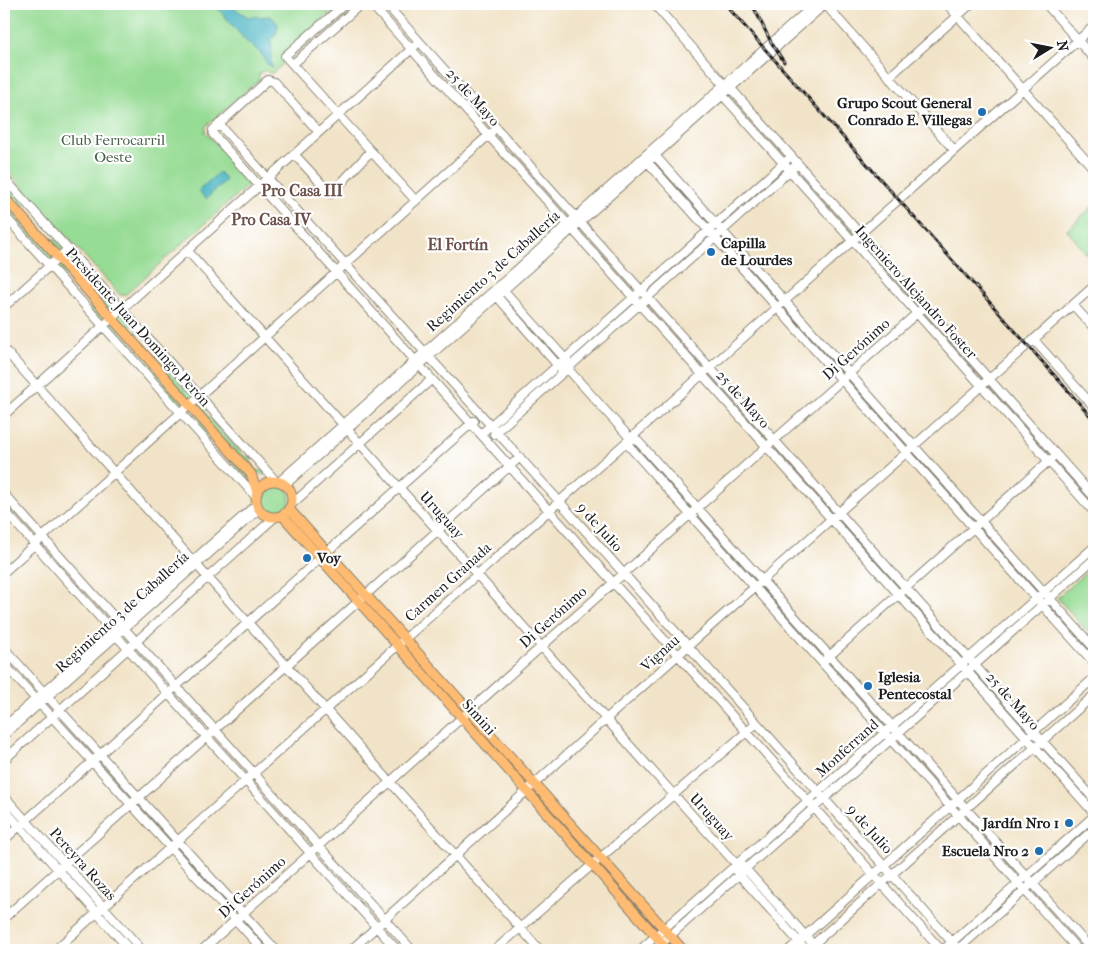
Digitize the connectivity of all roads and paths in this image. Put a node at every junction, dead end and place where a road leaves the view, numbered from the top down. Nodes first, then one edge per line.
1 (345, 4) edge
2 (361, 4) edge
3 (371, 4) edge
4 (386, 4) edge
5 (654, 4) edge
6 (815, 4) edge
7 (825, 4) edge
8 (947, 4) edge
9 (971, 4) edge
10 (1046, 4) edge
11 (958, 16) junction
12 (1094, 26) edge
13 (1078, 40) junction
14 (420, 42) junction
15 (412, 49) junction
16 (766, 51) junction
17 (1094, 59) edge
18 (292, 64) junction
19 (889, 76) junction
20 (727, 85) junction
21 (1023, 89) junction
22 (720, 92) junction
23 (338, 115) junction
24 (219, 124) junction
25 (496, 128) junction
26 (319, 132) junction
27 (489, 135) junction
28 (954, 150) junction
29 (371, 151) junction
30 (652, 153) junction
31 (294, 154) junction
32 (1094, 155) edge
33 (791, 156) junction
34 (645, 159) junction
35 (1087, 161) junction
36 (783, 163) junction
37 (798, 164) junction
38 (1094, 169) edge
39 (790, 170) junction
40 (4, 178) edge
41 (268, 178) junction
42 (259, 186) junction
43 (12, 188) junction
44 (4, 197) edge
45 (416, 201) junction
46 (4, 215) edge
47 (577, 219) junction
48 (716, 224) junction
49 (570, 226) junction
50 (708, 230) junction
51 (722, 231) junction
52 (860, 234) junction
53 (714, 237) junction
54 (852, 241) junction
55 (68, 249) junction
56 (188, 250) junction
57 (58, 258) junction
58 (346, 265) junction
59 (49, 266) junction
60 (337, 272) junction
61 (1094, 286) edge
62 (501, 287) junction
63 (494, 294) junction
64 (644, 294) junction
65 (637, 301) junction
66 (784, 301) junction
67 (1073, 305) junction
68 (925, 306) junction
69 (4, 307) edge
70 (777, 308) junction
71 (121, 309) junction
72 (917, 313) junction
73 (112, 318) junction
74 (103, 326) junction
75 (1094, 328) edge
76 (265, 337) junction
77 (1031, 342) junction
78 (4, 349) edge
79 (427, 354) junction
80 (566, 359) junction
81 (417, 362) junction
82 (558, 366) junction
83 (567, 368) junction
84 (709, 368) junction
85 (849, 373) junction
86 (702, 374) junction
87 (432, 379) junction
88 (989, 379) junction
89 (842, 380) junction
90 (36, 385) junction
91 (982, 386) junction
92 (199, 396) junction
93 (189, 405) junction
94 (1094, 407) edge
95 (181, 413) junction
96 (4, 414) edge
97 (481, 415) junction
98 (472, 423) junction
99 (345, 427) junction
100 (494, 428) junction
101 (481, 434) junction
102 (630, 438) junction
103 (487, 440) junction
104 (774, 440) junction
105 (360, 444) junction
106 (767, 446) junction
107 (914, 446) junction
108 (907, 453) junction
109 (1056, 454) junction
110 (520, 457) junction
111 (1049, 461) junction
112 (510, 466) junction
113 (115, 472) junction
114 (251, 474) junction
115 (279, 481) junction
116 (399, 488) junction
117 (4, 494) edge
118 (1094, 497) edge
119 (257, 500) junction
120 (559, 501) junction
121 (698, 508) junction
122 (4, 510) edge
123 (550, 510) junction
124 (284, 511) junction
125 (1094, 512) edge
126 (839, 513) junction
127 (690, 514) junction
128 (832, 519) junction
129 (981, 521) junction
130 (974, 528) junction
131 (437, 530) junction
132 (43, 537) junction
133 (35, 544) junction
134 (1094, 547) edge
135 (327, 552) junction
136 (320, 558) junction
137 (1094, 559) edge
138 (195, 562) junction
139 (4, 572) edge
140 (623, 574) junction
141 (477, 575) junction
142 (208, 577) junction
143 (763, 581) junction
144 (614, 582) junction
145 (755, 588) junction
146 (906, 588) junction
147 (1044, 591) junction
148 (899, 594) junction
149 (366, 595) junction
150 (1036, 598) junction
151 (1050, 598) junction
152 (358, 601) junction
153 (1043, 605) junction
154 (248, 622) junction
155 (122, 626) junction
156 (114, 634) junction
157 (405, 639) junction
158 (136, 642) junction
159 (397, 645) junction
160 (541, 646) junction
161 (688, 647) junction
162 (4, 648) edge
163 (1094, 648) edge
164 (128, 649) junction
165 (679, 655) junction
166 (830, 656) junction
167 (969, 658) junction
168 (822, 663) junction
169 (1094, 663) edge
170 (4, 664) edge
171 (962, 664) junction
172 (286, 665) junction
173 (975, 665) junction
174 (968, 672) junction
175 (1094, 678) edge
176 (176, 686) junction
177 (168, 694) junction
178 (45, 695) junction
179 (1094, 695) edge
180 (37, 702) junction
181 (326, 709) junction
182 (59, 710) junction
183 (469, 711) junction
184 (51, 718) junction
185 (461, 718) junction
186 (606, 720) junction
187 (757, 723) junction
188 (892, 726) junction
189 (4, 727) edge
190 (215, 729) junction
191 (747, 732) junction
192 (1034, 732) junction
193 (885, 733) junction
194 (898, 733) junction
195 (4, 735) edge
196 (206, 737) junction
197 (1027, 738) junction
198 (891, 740) junction
199 (1042, 741) junction
200 (1036, 747) junction
201 (99, 755) junction
202 (4, 760) edge
203 (92, 762) junction
204 (254, 773) junction
205 (245, 780) junction
206 (390, 782) junction
207 (535, 784) junction
208 (527, 791) junction
209 (818, 792) junction
210 (674, 794) junction
211 (4, 796) edge
212 (138, 798) junction
213 (824, 799) junction
214 (1094, 799) edge
215 (958, 800) junction
216 (808, 801) junction
217 (130, 804) junction
218 (950, 807) junction
219 (815, 808) junction
220 (4, 809) edge
221 (966, 809) junction
222 (1094, 814) edge
223 (958, 816) junction
224 (26, 820) junction
225 (19, 826) junction
226 (1094, 829) edge
227 (4, 840) edge
228 (177, 841) junction
229 (319, 846) junction
230 (170, 848) junction
231 (310, 853) junction
232 (456, 856) junction
233 (600, 857) junction
234 (64, 864) junction
235 (737, 864) junction
236 (592, 865) junction
237 (884, 866) junction
238 (58, 869) junction
239 (746, 869) junction
240 (874, 874) junction
241 (739, 875) junction
242 (892, 875) junction
243 (1026, 876) junction
244 (1018, 883) junction
245 (882, 884) junction
246 (1032, 884) junction
247 (1025, 890) junction
248 (103, 907) junction
249 (97, 913) junction
250 (243, 914) junction
251 (4, 918) edge
252 (385, 919) junction
253 (236, 920) junction
254 (376, 927) junction
255 (520, 928) junction
256 (667, 932) junction
257 (805, 936) junction
258 (799, 942) junction
259 (952, 942) junction
260 (662, 943) edge
261 (811, 949) edge
262 (55, 950) edge
263 (130, 950) edge
264 (142, 950) edge
265 (202, 950) edge
266 (263, 950) edge
267 (276, 950) edge
268 (351, 950) edge
269 (397, 950) edge
270 (412, 950) edge
271 (495, 950) edge
272 (540, 950) edge
273 (640, 950) edge
274 (654, 950) edge
275 (683, 950) edge
276 (789, 950) edge
277 (942, 950) edge
278 (958, 950) edge
279 (1078, 950) edge
280 (1093, 950) edge

1 - 18 street
2 - 18 street
3 - 15 street, 25 de Mayo
4 - 14 street, 25 de Mayo
5 - 20 street, Ingeniero Alejandro Foster
6 - 16 street
7 - 16 street
7 - 19 street
8 - 11 street
9 - 11 street
10 - 13 street
11 - 19 street
11 - 21 street
12 - 13 street, Carmen Granada
13 - 17 street
13 - 21 street, Carmen Granada
14 - 15 street
14 - 25 street, 25 de Mayo
15 - 23 street
15 - 27 street, 25 de Mayo
16 - 20 street, Regimiento 3 de Caballería
18 - 23 street
19 - 28 street
20 - 22 street, Regimiento 3 de Caballería
20 - 33 street, Ingeniero Alejandro Foster
21 - 28 street, Carmen Granada
21 - 35 street
22 - 30 street, Regimiento 3 de Caballería
22 - 36 street, Ingeniero Alejandro Foster
23 - 26 street
23 - 29 street
24 - 26 street
24 - 41 street, 9 de Julio
24 - 42 street, 9 de Julio
25 - 27 street
25 - 47 street, 25 de Mayo
26 - 31 street
27 - 45 street
27 - 49 street, 25 de Mayo
28 - 52 street, Carmen Granada
29 - 31 street
29 - 45 street
30 - 34 street, Regimiento 3 de Caballería
30 - 48 street
31 - 41 street
32 - 35 street
33 - 36 street
33 - 37 street, Ingeniero Alejandro Foster
34 - 47 street, Regimiento 3 de Caballería
34 - 50 street
35 - 38 street
36 - 39 street, Ingeniero Alejandro Foster
36 - 48 street
37 - 39 street
37 - 52 street, Ingeniero Alejandro Foster
39 - 51 street
39 - 54 street, Ingeniero Alejandro Foster
40 - 43 street
41 - 42 street
41 - 58 street, 9 de Julio
42 - 56 street
42 - 60 street, 9 de Julio
43 - 44 street
43 - 55 street
44 - 57 main road, Presidente Juan Domingo Perón
45 - 58 street
46 - 59 street
47 - 49 street, Regimiento 3 de Caballería
47 - 64 street, 25 de Mayo
48 - 50 street
48 - 51 street
49 - 62 street, Regimiento 3 de Caballería
49 - 65 street, 25 de Mayo
50 - 53 street
50 - 64 street
51 - 53 street
51 - 66 street
52 - 54 street, Carmen Granada
52 - 68 street, Ingeniero Alejandro Foster
53 - 64 street
53 - 70 street
54 - 66 street, Carmen Granada
54 - 72 street, Ingeniero Alejandro Foster
55 - 57 street
55 - 71 street
56 - 71 street
56 - 76 street, Uruguay
57 - 59 street
57 - 73 main road, Presidente Juan Domingo Perón
58 - 60 street
58 - 79 street, 9 de Julio
59 - 69 street
59 - 74 street
60 - 76 street
60 - 81 street, 9 de Julio
61 - 67 street, Vignau
62 - 63 street, Regimiento 3 de Caballería
62 - 80 street
63 - 79 street, Regimiento 3 de Caballería
63 - 82 street
64 - 65 street
64 - 84 street, 25 de Mayo
65 - 80 street
65 - 83 street
65 - 86 street, 25 de Mayo
66 - 70 street, Carmen Granada
66 - 85 street
67 - 75 street
67 - 77 street, Vignau
68 - 72 street, Di Gerónimo
68 - 88 street, Ingeniero Alejandro Foster
70 - 84 street, Carmen Granada
70 - 89 street
71 - 73 street
71 - 92 street
72 - 85 street, Di Gerónimo
72 - 91 street, Ingeniero Alejandro Foster
73 - 74 street
73 - 93 main road, Presidente Juan Domingo Perón
74 - 90 street
74 - 95 street
76 - 92 street
76 - 99 street, Uruguay
77 - 88 street, Vignau
77 - 94 street
78 - 90 street
79 - 81 street, Regimiento 3 de Caballería
79 - 97 street, 9 de Julio
80 - 82 street
80 - 83 street
81 - 87 street, 9 de Julio
81 - 99 street, Regimiento 3 de Caballería
82 - 83 street
82 - 100 street
83 - 100 street
83 - 102 street
84 - 86 street, Carmen Granada
84 - 104 street, 25 de Mayo
85 - 89 street, Di Gerónimo
85 - 107 street
86 - 102 street, Carmen Granada
86 - 106 street, 25 de Mayo
87 - 98 street, 9 de Julio
87 - 105 street
88 - 91 street, Vignau
88 - 109 street, Ingeniero Alejandro Foster
89 - 104 street, Di Gerónimo
89 - 108 street
90 - 96 street
90 - 113 street
91 - 107 street, Vignau
91 - 111 street, Ingeniero Alejandro Foster
92 - 93 street
92 - 115 street
93 - 95 street
93 - 114 main road, Presidente Juan Domingo Perón
95 - 113 street
95 - 119 street
97 - 98 street
97 - 100 street, 9 de Julio
98 - 101 street, 9 de Julio
98 - 116 street
99 - 105 street, Uruguay
99 - 115 street, Regimiento 3 de Caballería
100 - 101 street
100 - 103 street
100 - 110 street, 9 de Julio
101 - 103 street, 9 de Julio
102 - 120 street, Carmen Granada
102 - 121 street
102 - 127 street
103 - 112 street, 9 de Julio
104 - 106 street, Di Gerónimo
104 - 126 street, 25 de Mayo
105 - 116 street, Uruguay
105 - 124 street
106 - 121 street, Di Gerónimo
106 - 128 street, 25 de Mayo
107 - 108 street, Vignau
107 - 129 street
108 - 126 street, Vignau
108 - 130 street
109 - 111 street
109 - 118 street, Ingeniero Alejandro Foster
110 - 112 street
110 - 120 street, 9 de Julio
111 - 125 street, Ingeniero Alejandro Foster
111 - 129 street
112 - 123 street, 9 de Julio
112 - 131 street
113 - 132 street
113 - 138 street
114 - 115 main road
114 - 119 main road, Presidente Juan Domingo Perón
115 - 119 main road
115 - 124 main road
116 - 131 street, Uruguay
116 - 135 street
117 - 132 street
119 - 124 main road
119 - 138 street, Regimiento 3 de Caballería
120 - 123 street, Carmen Granada
120 - 140 street, 9 de Julio
121 - 127 street, Di Gerónimo
121 - 143 street
122 - 133 street
123 - 141 street, Carmen Granada
123 - 144 street, 9 de Julio
124 - 135 main road, Simini
124 - 136 main road, Simini
124 - 142 street
126 - 128 street, Vignau
126 - 146 street, 25 de Mayo
127 - 140 street, Di Gerónimo
127 - 145 street
128 - 143 street, Vignau
128 - 148 street, 25 de Mayo
129 - 130 street
129 - 147 street
130 - 146 street
130 - 150 street
131 - 141 street, Uruguay
131 - 149 street
132 - 133 street
132 - 155 street
133 - 139 street
133 - 156 street
134 - 147 street, Monferrand
135 - 136 street
135 - 149 main road, Simini
136 - 152 main road, Simini
136 - 154 street
137 - 151 street, Monferrand
138 - 142 street
138 - 155 street, Regimiento 3 de Caballería
140 - 144 street, Di Gerónimo
140 - 161 street, 9 de Julio
141 - 157 street, Carmen Granada
141 - 160 street, Uruguay
142 - 154 street
142 - 158 street
143 - 145 street, Vignau
143 - 166 street
144 - 160 street, Di Gerónimo
144 - 165 street, 9 de Julio
145 - 161 street, Vignau
145 - 168 street
146 - 148 street
146 - 167 street, 25 de Mayo
147 - 150 street, Monferrand
147 - 151 street
148 - 166 street
148 - 171 street, 25 de Mayo
149 - 152 street
149 - 157 main road, Simini
150 - 153 street
150 - 167 street, Monferrand
151 - 153 street, Monferrand
151 - 163 street
152 - 159 main road, Simini
152 - 172 street
153 - 169 street
153 - 173 street, Monferrand
154 - 172 street
154 - 176 street
155 - 156 street, Regimiento 3 de Caballería
155 - 158 street
156 - 164 street
156 - 178 street, Regimiento 3 de Caballería
157 - 159 street, Carmen Granada
157 - 183 main road, Simini
158 - 164 street
158 - 176 street
159 - 181 street, Carmen Granada
159 - 185 main road, Simini
160 - 183 street, Di Gerónimo
160 - 186 street, Uruguay
161 - 165 street, Vignau
161 - 187 street, 9 de Julio
162 - 178 street
164 - 177 street
164 - 182 street
165 - 186 street, Vignau
165 - 191 street, 9 de Julio
166 - 168 street
166 - 188 street
167 - 171 street, Monferrand
167 - 173 street, 25 de Mayo
168 - 193 street
170 - 180 street
171 - 174 street, 25 de Mayo
171 - 188 street, Monferrand
172 - 181 street
172 - 190 street
173 - 174 street, Monferrand
173 - 192 street, 25 de Mayo
174 - 194 street, Monferrand
174 - 197 street, 25 de Mayo
175 - 192 street
176 - 177 street
176 - 190 street
177 - 196 street
177 - 201 street
178 - 180 street, Regimiento 3 de Caballería
178 - 182 street
179 - 199 street
180 - 184 street
180 - 189 street, Regimiento 3 de Caballería
180 - 195 street, Regimiento 3 de Caballería
181 - 204 street, Carmen Granada
181 - 206 street
182 - 184 street
182 - 201 street
183 - 185 street, Di Gerónimo
183 - 207 main road, Simini
184 - 202 street
184 - 203 street
185 - 206 street, Di Gerónimo
185 - 208 main road, Simini
186 - 207 street, Vignau
186 - 210 street, Uruguay
187 - 191 street
187 - 209 street, 9 de Julio
188 - 193 street, Monferrand
188 - 194 street
190 - 196 street
190 - 204 street
191 - 210 street
191 - 216 street, 9 de Julio
192 - 197 street
192 - 199 street, 25 de Mayo
193 - 198 street
193 - 209 street, Monferrand
194 - 198 street, Monferrand
194 - 215 street
196 - 205 street
196 - 212 street
197 - 200 street, 25 de Mayo
197 - 215 street
198 - 213 street, Monferrand
198 - 218 street
199 - 200 street
199 - 214 street, 25 de Mayo
200 - 221 street
200 - 222 street, 25 de Mayo
201 - 203 street
201 - 212 street
203 - 217 street
203 - 224 street
204 - 205 street, Carmen Granada
204 - 229 street
205 - 228 street, Carmen Granada
205 - 231 street
206 - 229 street, Di Gerónimo
206 - 232 street
207 - 208 street, Vignau
207 - 233 main road, Simini
208 - 232 street, Vignau
208 - 236 main road, Simini
209 - 213 street, 9 de Julio
209 - 216 street, Monferrand
210 - 233 street
210 - 235 street, Uruguay
211 - 224 street, Pereyra Rozas
212 - 217 street
212 - 228 street
213 - 219 street, Monferrand
213 - 237 street, 9 de Julio
215 - 218 street
215 - 221 street
216 - 219 street, 9 de Julio
216 - 235 street, Monferrand
217 - 230 street
217 - 234 street
218 - 223 street
218 - 237 street
219 - 239 street, Monferrand
219 - 240 street, 9 de Julio
220 - 225 street, Pereyra Rozas
221 - 223 street
221 - 243 street
222 - 243 street
223 - 242 street
223 - 244 street
224 - 225 street
224 - 234 street, Pereyra Rozas
225 - 227 street
225 - 238 street, Pereyra Rozas
226 - 246 street
228 - 230 street, Carmen Granada
228 - 250 street
229 - 231 street, Di Gerónimo
229 - 252 street
230 - 248 street, Carmen Granada
230 - 253 street
231 - 250 street, Di Gerónimo
231 - 254 street
232 - 252 street, Vignau
232 - 255 street
233 - 236 street
233 - 256 main road, Simini
234 - 238 street
234 - 248 street, Pereyra Rozas
235 - 239 street, Uruguay
235 - 241 street
235 - 256 street, Monferrand
236 - 255 street
236 - 260 main road, Simini
237 - 240 street
237 - 242 street, 9 de Julio
238 - 249 street, Pereyra Rozas
238 - 251 street
239 - 241 street, Monferrand
239 - 257 street, Uruguay
240 - 245 street, 9 de Julio
240 - 257 street
241 - 256 street, Monferrand
241 - 258 street
242 - 245 street
242 - 259 street, 9 de Julio
243 - 244 street
243 - 246 street
244 - 247 street
244 - 259 street
245 - 261 street
245 - 277 street, 9 de Julio
246 - 247 street
246 - 280 street
247 - 278 street
247 - 279 street
248 - 249 street, Carmen Granada
248 - 264 street, Pereyra Rozas
249 - 262 street, Carmen Granada
249 - 263 street, Pereyra Rozas
250 - 253 street, Di Gerónimo
250 - 267 street
252 - 254 street, Vignau
252 - 270 street
253 - 265 street, Di Gerónimo
253 - 266 street
254 - 268 street, Vignau
254 - 269 street
255 - 271 street
255 - 272 street
256 - 260 street, Monferrand
256 - 275 main road, Simini
257 - 258 street
257 - 261 street, Uruguay
258 - 261 street
258 - 276 street
259 - 277 street
259 - 278 street, 9 de Julio
260 - 273 street, Monferrand
260 - 274 street, Monferrand

